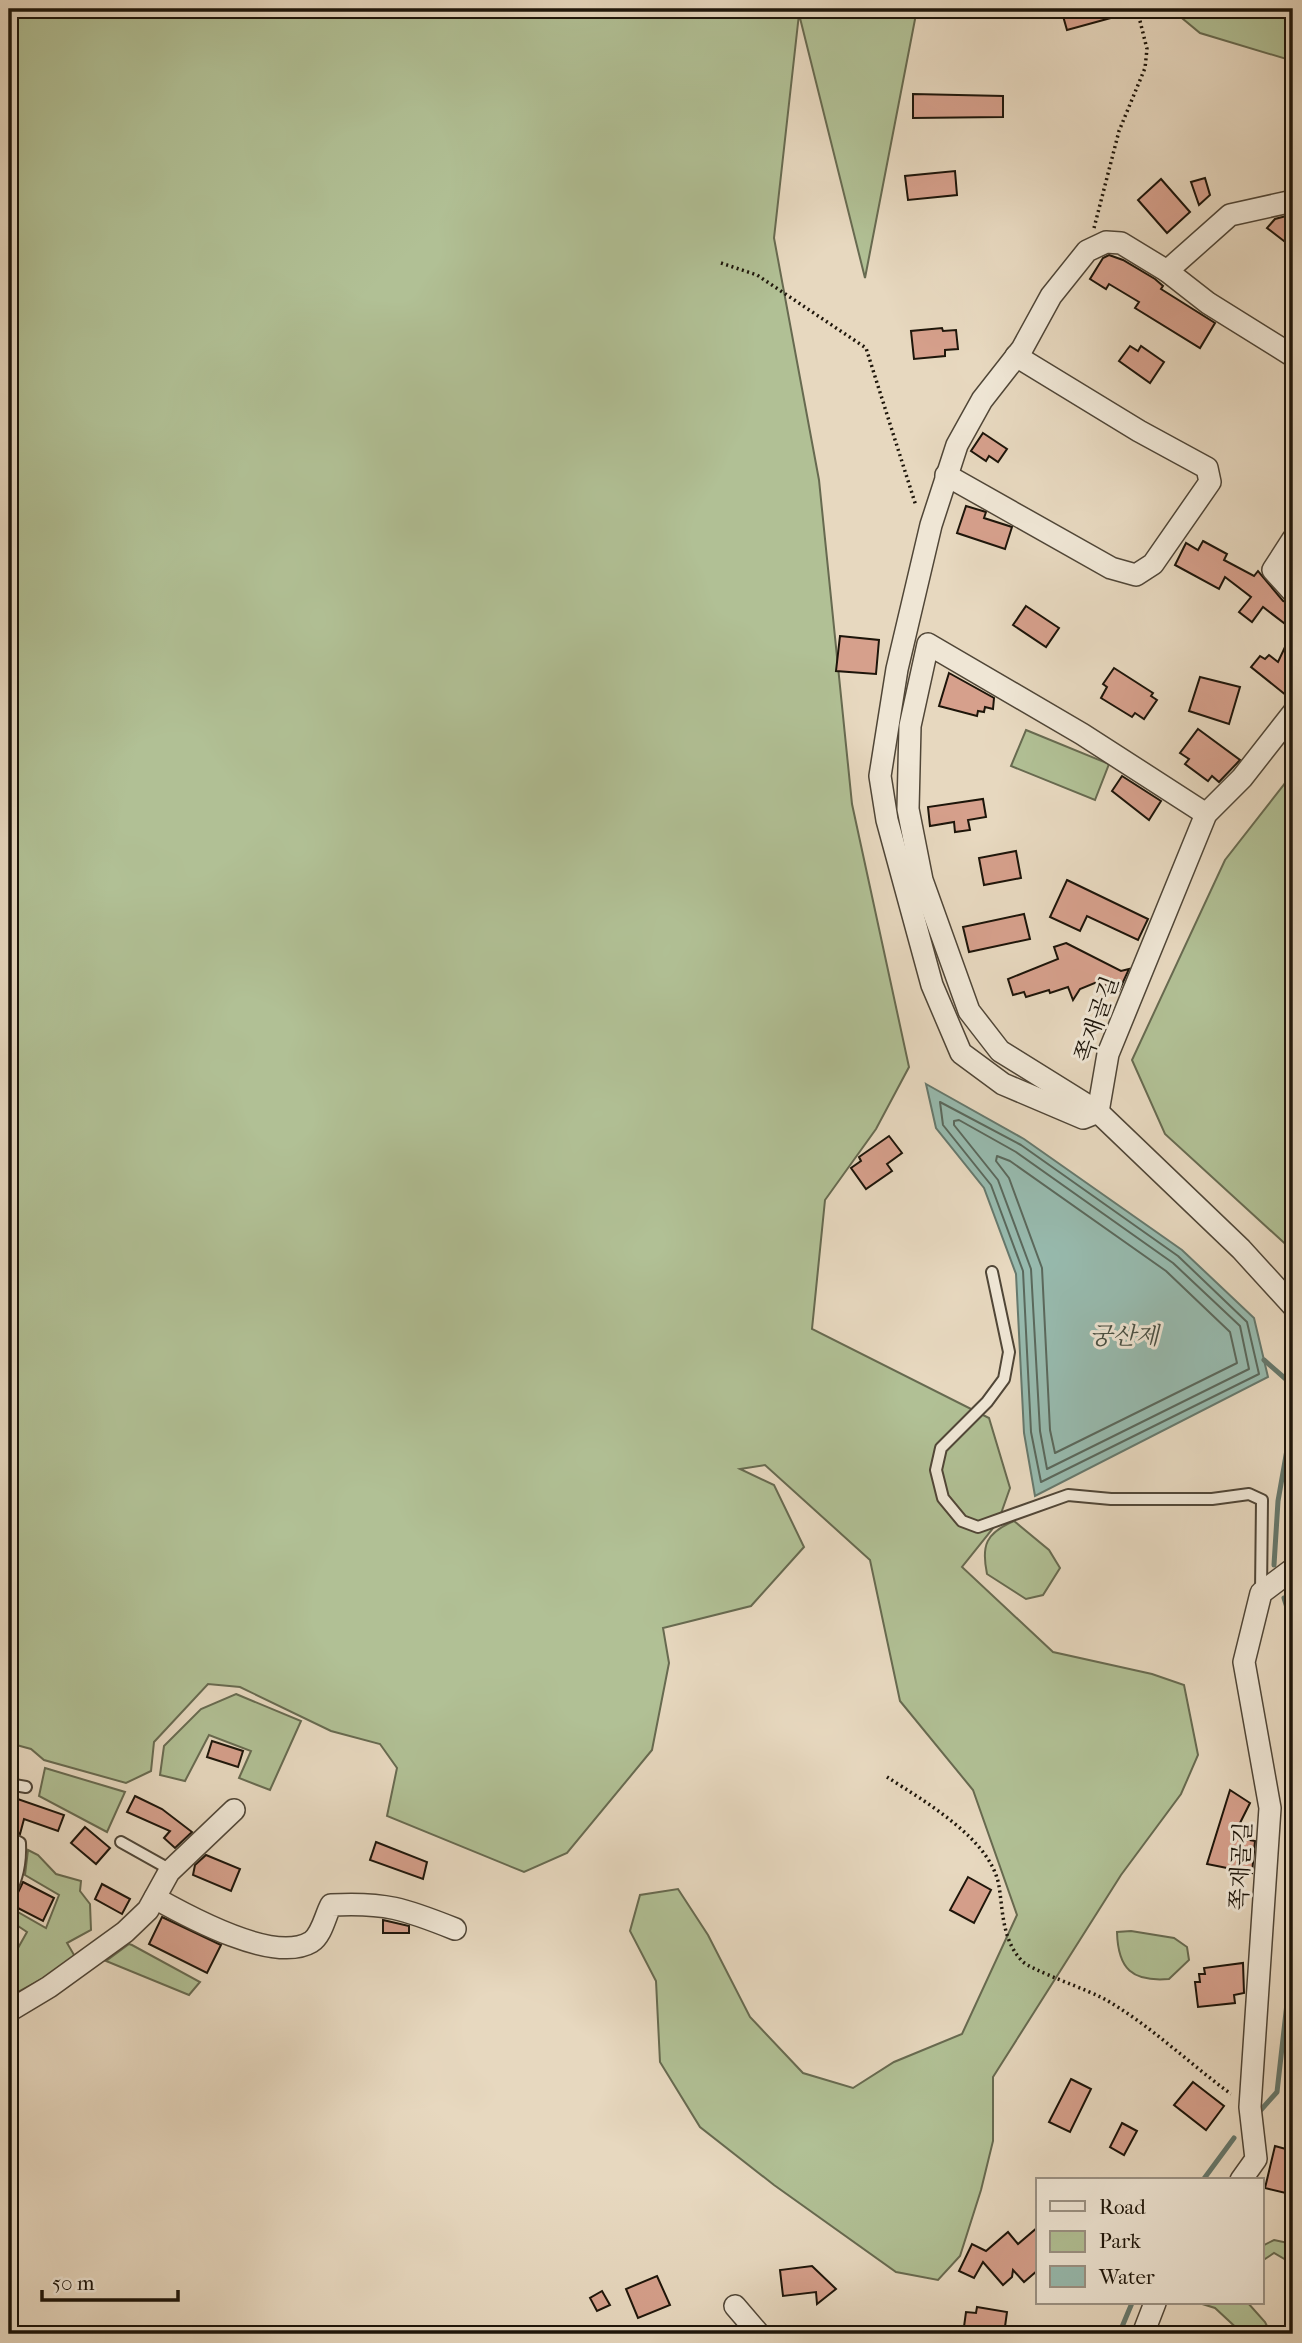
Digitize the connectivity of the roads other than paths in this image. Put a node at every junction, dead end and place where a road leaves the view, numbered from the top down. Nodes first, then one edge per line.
1 (1293, 201) edge
2 (1167, 271) junction
3 (1016, 356) junction
4 (1293, 356) edge
5 (946, 475) junction
6 (1293, 538) edge
7 (1293, 592) edge
8 (1293, 713) edge
9 (1206, 814) junction
10 (1098, 1112) junction
11 (992, 1272) dead end
12 (1293, 1306) edge
13 (1293, 1569) edge
14 (1261, 1593) junction
15 (9, 1784) edge
16 (26, 1787) dead end
17 (234, 1810) dead end
18 (9, 1837) edge
19 (121, 1842) dead end
20 (171, 1870) junction
21 (9, 1896) edge
22 (155, 1898) junction
23 (455, 1929) dead end
24 (9, 2011) edge
25 (1242, 2178) edge
26 (1155, 2304) edge
27 (735, 2306) dead end
28 (759, 2334) edge
29 (1143, 2334) edge

1 - 2 street
2 - 3 street
2 - 4 street
3 - 5 street
3 - 5 street
5 - 10 street
6 - 7 street
8 - 9 street, 쪽재골길
9 - 10 street, 쪽재골길
9 - 10 street
10 - 12 street
11 - 14 lane
13 - 14 street
14 - 25 street, 쪽재골길
15 - 16 lane
17 - 20 street
18 - 21 lane
19 - 20 lane
20 - 22 street
22 - 23 street
22 - 24 street
26 - 29 street
27 - 28 street

